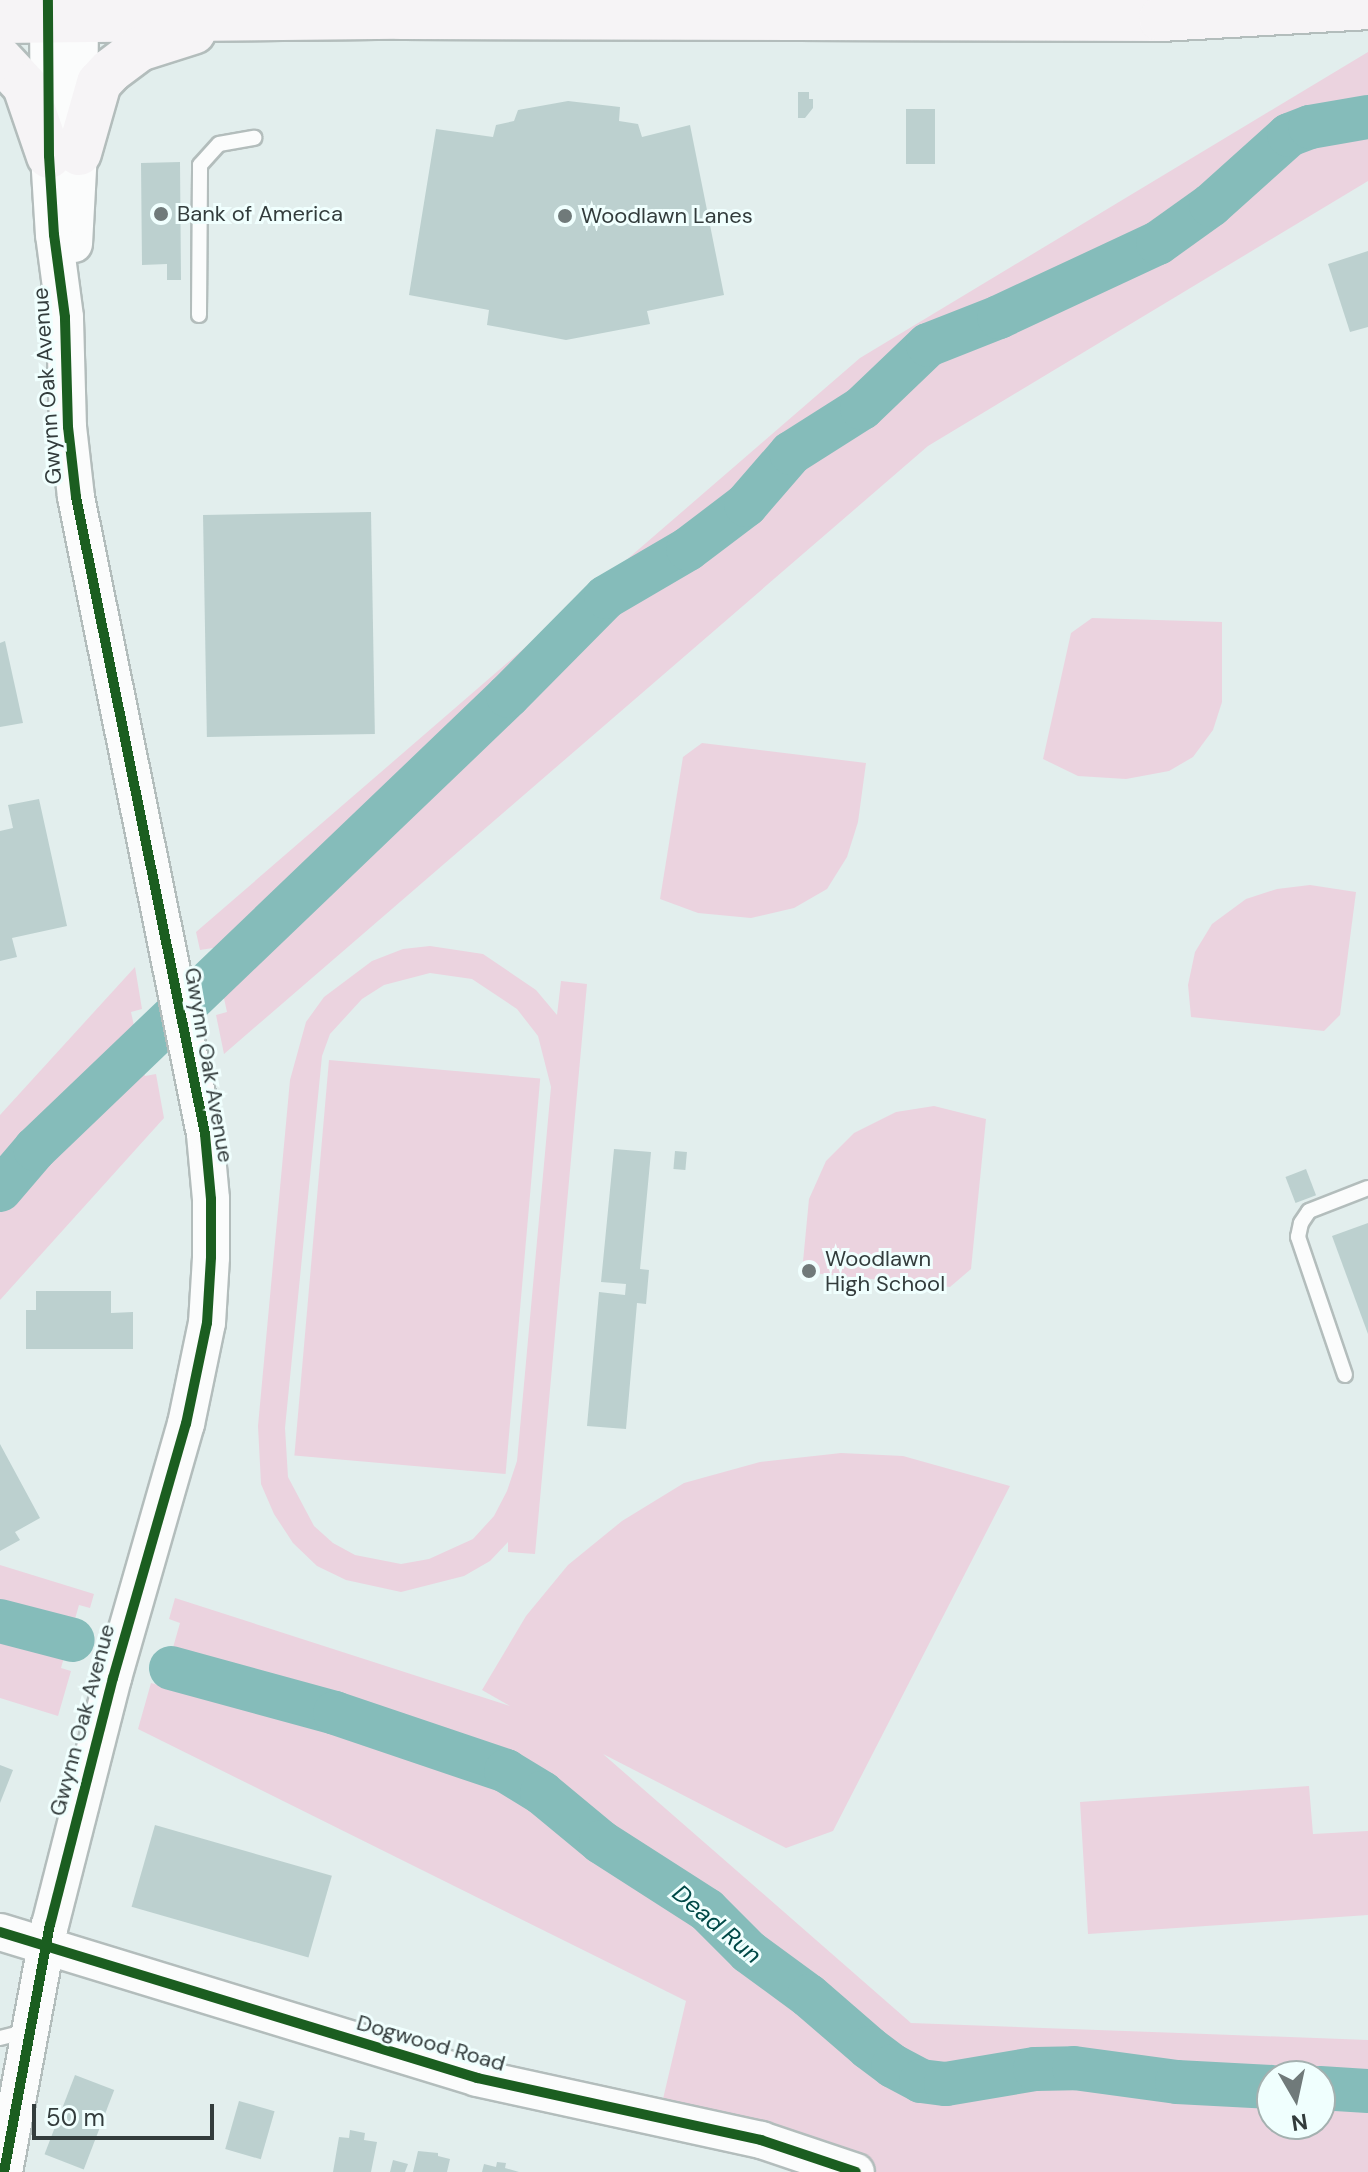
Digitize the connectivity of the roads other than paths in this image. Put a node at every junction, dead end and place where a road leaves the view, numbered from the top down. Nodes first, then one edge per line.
1 (1368, 7) edge
2 (64, 11) edge
3 (234, 19) junction
4 (0, 21) edge
5 (0, 59) edge
6 (254, 138) dead end
7 (64, 155) junction
8 (199, 315) dead end
9 (1368, 1188) edge
10 (1345, 1375) dead end
11 (0, 1932) edge
12 (44, 1948) junction
13 (15, 2035) edge
14 (4, 2172) edge
15 (856, 2172) edge

1 - 3 main road
2 - 3 main road
2 - 4 main road
2 - 7 street, Gwynn Oak Avenue
3 - 7 main road
5 - 7 main road
6 - 8 lane
7 - 12 street, Gwynn Oak Avenue
9 - 10 lane
11 - 12 street, Dogwood Road
12 - 13 street, Gwynn Oak Avenue
12 - 15 street, Dogwood Road
13 - 14 street, Gwynn Oak Avenue

